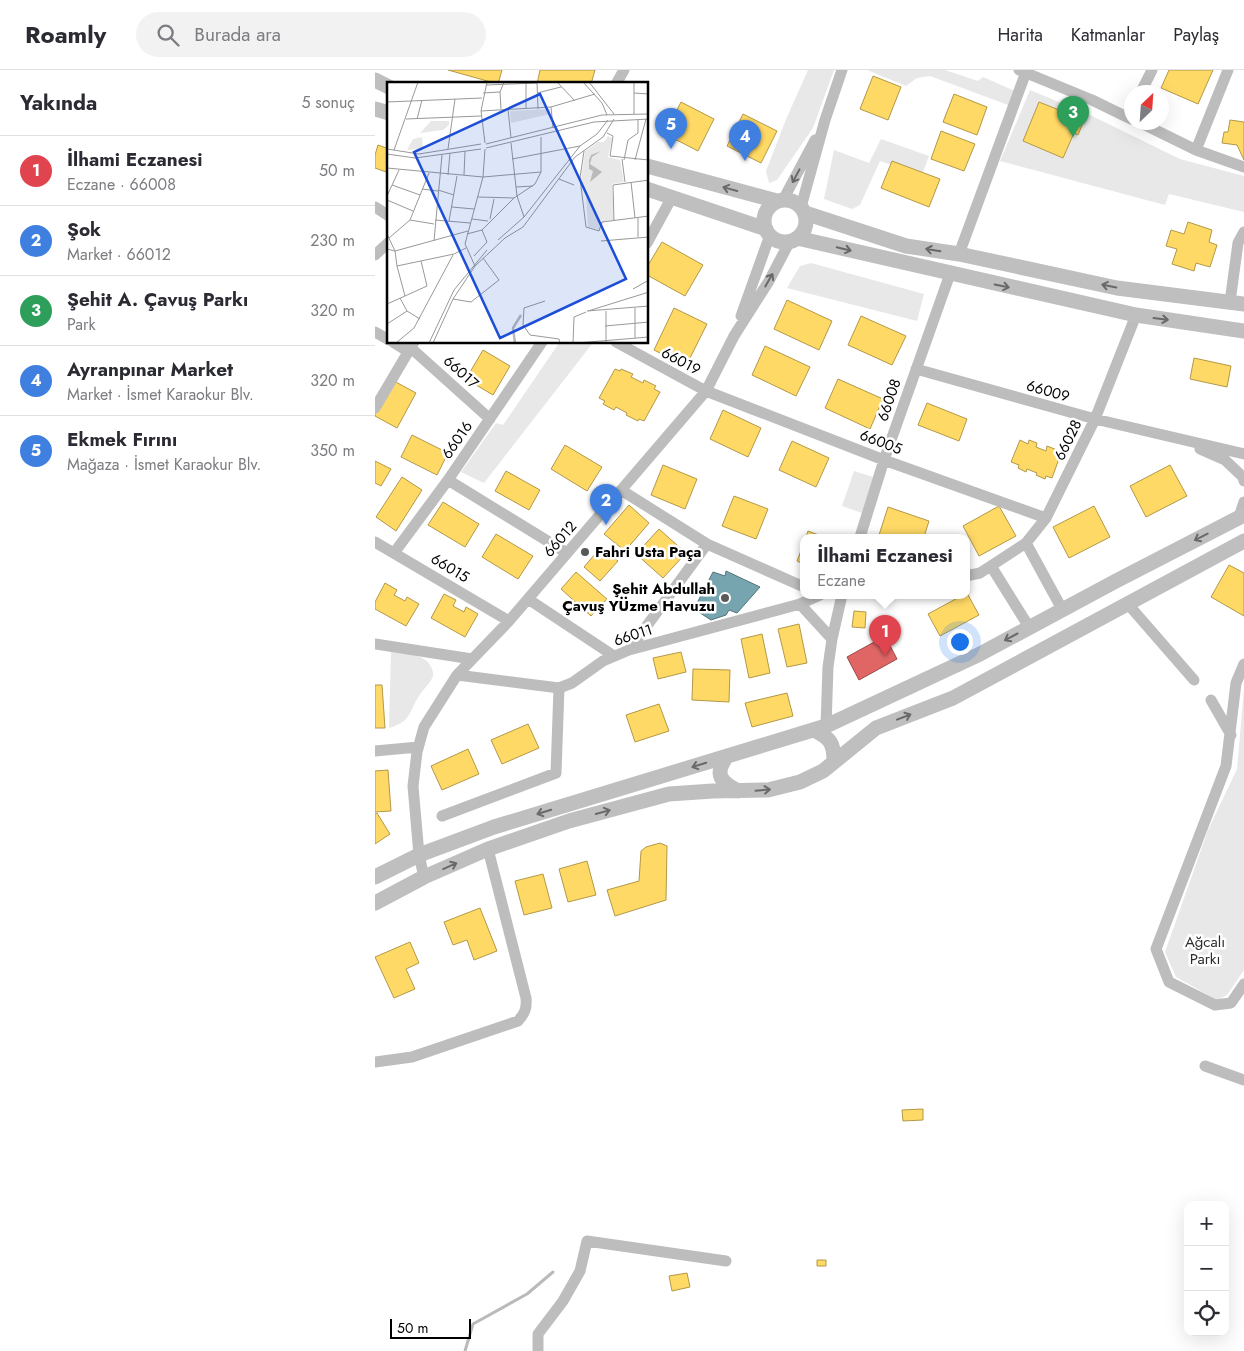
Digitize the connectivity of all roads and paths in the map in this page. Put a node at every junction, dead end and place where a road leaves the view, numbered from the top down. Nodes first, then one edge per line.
1 (624, 70) edge
2 (842, 70) edge
3 (1152, 70) edge
4 (1228, 70) edge
5 (1022, 71) edge
6 (375, 80) edge
7 (617, 82) edge
8 (1144, 85) edge
9 (387, 86) edge
10 (1124, 114) edge
11 (825, 120) junction
12 (1157, 130) edge
13 (1196, 150) junction
14 (649, 167) edge
15 (1244, 167) edge
16 (649, 190) edge
17 (672, 197) junction
18 (780, 201) junction
19 (375, 207) edge
20 (803, 210) junction
21 (387, 215) edge
22 (768, 232) junction
23 (1244, 232) edge
24 (649, 239) edge
25 (793, 240) junction
26 (387, 244) edge
27 (959, 254) junction
28 (375, 255) edge
29 (950, 274) junction
30 (1237, 303) edge
31 (1135, 315) junction
32 (1244, 330) edge
33 (375, 332) edge
34 (733, 336) junction
35 (387, 339) edge
36 (541, 344) edge
37 (620, 344) edge
38 (411, 347) edge
39 (916, 369) junction
40 (706, 391) junction
41 (375, 408) edge
42 (490, 419) junction
43 (1095, 419) junction
44 (1173, 438) junction
45 (1244, 454) edge
46 (884, 460) junction
47 (448, 480) junction
48 (1244, 481) edge
49 (621, 490) junction
50 (1244, 502) edge
51 (1242, 516) edge
52 (1046, 518) junction
53 (861, 534) edge
54 (1244, 541) edge
55 (375, 542) edge
56 (1026, 542) junction
57 (707, 544) junction
58 (394, 553) junction
59 (567, 553) junction
60 (991, 566) junction
61 (970, 575) edge
62 (800, 585) edge
63 (528, 599) junction
64 (811, 599) edge
65 (841, 599) edge
66 (1127, 603) junction
67 (800, 604) junction
68 (1062, 610) junction
69 (509, 621) junction
70 (1029, 628) junction
71 (832, 639) junction
72 (375, 644) edge
73 (629, 650) junction
74 (614, 656) junction
75 (472, 658) junction
76 (1244, 664) edge
77 (457, 675) junction
78 (1194, 680) dead end
79 (559, 688) junction
80 (1211, 700) dead end
81 (820, 728) junction
82 (1231, 736) junction
83 (418, 747) junction
84 (375, 751) edge
85 (727, 756) junction
86 (834, 761) junction
87 (738, 792) junction
88 (442, 816) dead end
89 (488, 849) junction
90 (419, 855) junction
91 (375, 876) edge
92 (424, 877) junction
93 (375, 903) edge
94 (1244, 984) edge
95 (375, 1062) edge
96 (1205, 1066) dead end
97 (1244, 1080) edge
98 (726, 1261) dead end
99 (538, 1351) edge

1 - 7 street
2 - 11 street
3 - 8 street
4 - 13 street
5 - 10 street
5 - 27 street
6 - 9 main road
11 -> 18 street
11 - 20 street
12 - 13 street
13 - 15 street
18 -> 14 main road
16 - 17 main road
17 - 22 main road
17 - 24 street
18 - 20 main road
18 - 22 main road
19 - 21 street
20 - 25 main road
27 -> 20 main road
22 - 25 main road
22 - 34 street, 66012
23 - 30 street
25 -> 29 main road
34 -> 25 street, 66012
26 - 28 street
30 -> 27 main road
29 -> 31 main road
29 - 39 street, 66008
31 -> 32 main road
31 - 43 street, 66028
33 - 35 street
34 - 40 street, 66012
36 - 42 street, 66016
37 - 40 street, 66019
38 - 41 street
38 - 42 street, 66017
39 - 43 street, 66009
39 - 46 street, 66008
40 - 46 street, 66005
40 - 49 street, 66012
42 - 47 street, 66016
43 - 44 street, 66009
43 - 52 street, 66028
44 - 45 street, 66009
44 - 48 street, 66009
46 - 52 street, 66005
46 - 53 street, 66008
47 - 58 street, 66016
47 - 59 street
49 - 57 street
49 - 59 street, 66012
50 - 51 street
51 -> 68 main road
52 - 56 street, 66028
54 - 66 main road
55 - 58 street, 66015
56 - 60 street, 66028
56 - 68 street
57 - 62 street
57 - 73 street
58 - 69 street, 66015
59 - 63 street, 66012
60 - 61 street, 66028
60 - 70 street
63 - 69 street, 66012
63 - 74 street
64 - 67 street, 66011
65 - 71 street
66 - 78 street
86 -> 66 main road
67 - 71 street
67 - 73 street, 66011
68 - 70 main road
69 - 75 street, 66012
70 -> 81 main road
71 - 81 street
72 - 75 street
73 - 74 street, 66011
74 - 79 street, 66011
75 - 77 street, 66012
76 - 82 street
77 - 79 street
77 - 83 street, 66012
79 - 88 street
80 - 82 street
81 - 85 main road
81 - 86 main road
82 - 94 street
83 - 84 street
83 - 90 street, 66012
85 - 87 main road
85 -> 90 main road
87 -> 86 main road
89 -> 87 main road
92 -> 89 main road
89 - 95 street
90 - 91 main road
90 - 92 street, 66012
92 - 93 main road
96 - 97 street
98 - 99 street

